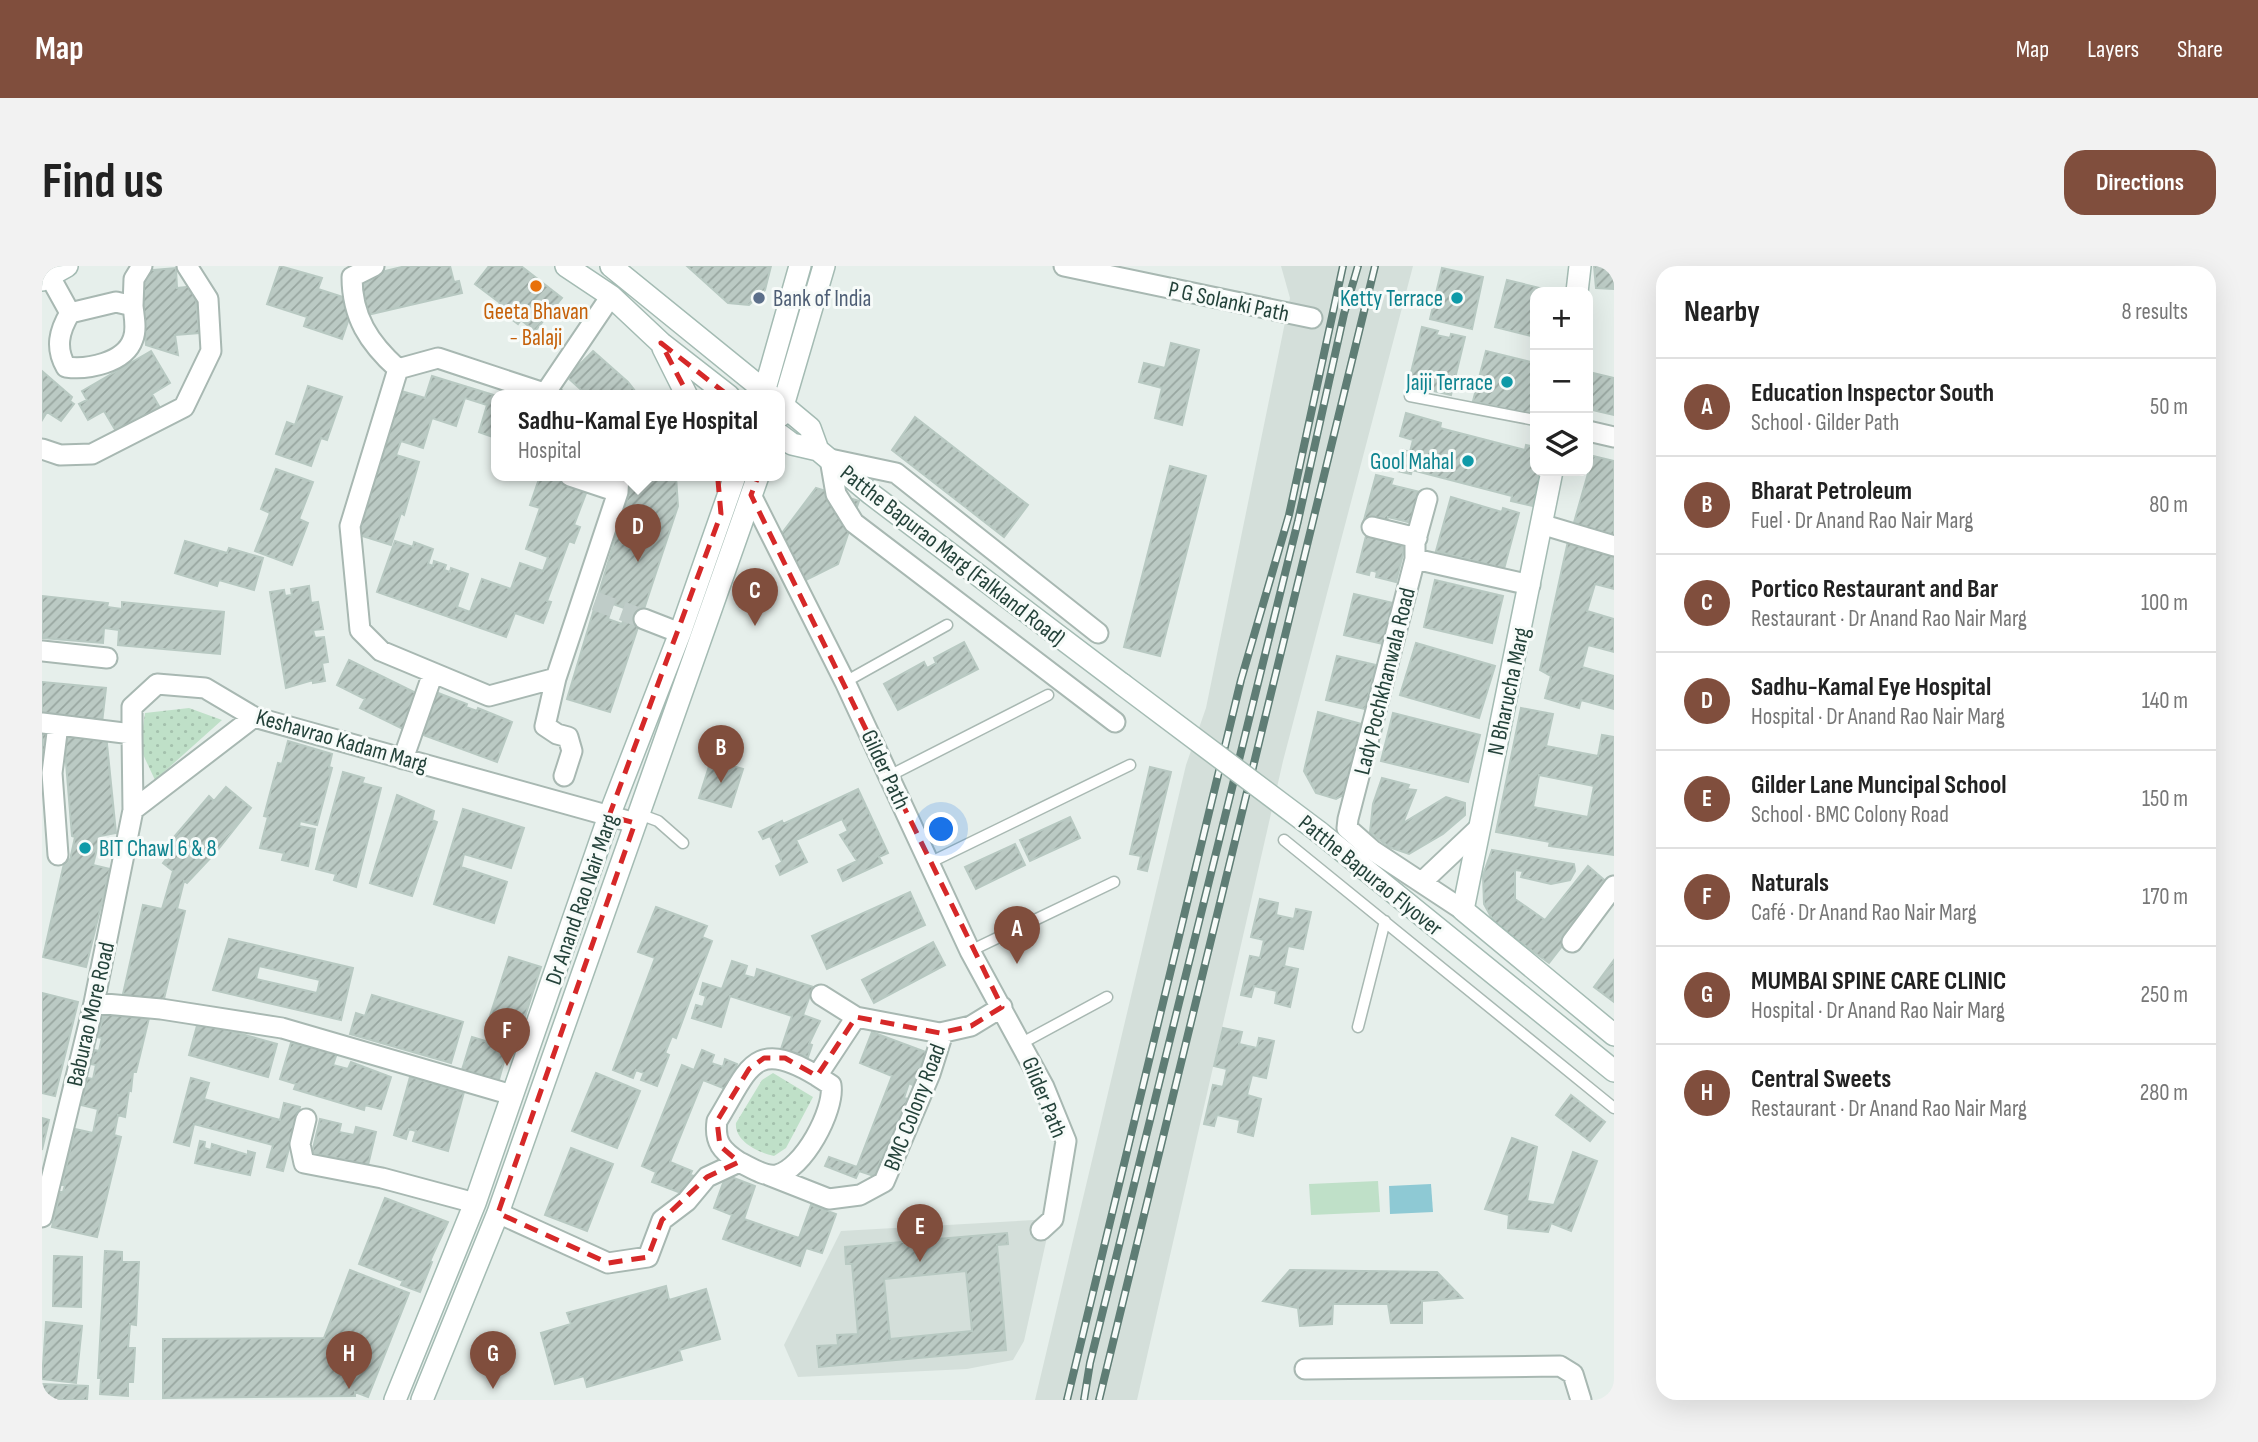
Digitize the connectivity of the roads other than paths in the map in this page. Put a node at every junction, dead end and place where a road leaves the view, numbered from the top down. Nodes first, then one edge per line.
1 (142, 266) edge
2 (187, 266) edge
3 (374, 266) edge
4 (566, 266) edge
5 (611, 266) edge
6 (800, 266) edge
7 (824, 266) edge
8 (1064, 266) edge
9 (1580, 266) edge
10 (51, 272) edge
11 (1578, 287) edge
12 (611, 296) junction
13 (133, 306) junction
14 (70, 313) junction
15 (1312, 318) dead end
16 (661, 343) junction
17 (398, 369) junction
18 (537, 390) edge
19 (552, 390) edge
20 (684, 390) edge
21 (721, 390) edge
22 (760, 390) edge
23 (775, 390) edge
24 (777, 390) edge
25 (1410, 396) dead end
26 (785, 410) edge
27 (1530, 418) edge
28 (1593, 432) edge
29 (1614, 437) edge
30 (785, 438) edge
31 (42, 449) edge
32 (824, 455) junction
33 (1551, 476) edge
34 (601, 481) edge
35 (719, 481) edge
36 (732, 481) edge
37 (619, 484) edge
38 (755, 486) edge
39 (1427, 499) dead end
40 (721, 514) junction
41 (1544, 525) junction
42 (1373, 527) dead end
43 (1417, 538) junction
44 (1614, 546) edge
45 (1415, 559) junction
46 (1530, 585) junction
47 (644, 619) tunnel mouth
48 (947, 625) dead end
49 (1098, 632) dead end
50 (680, 633) junction
51 (42, 651) edge
52 (107, 658) dead end
53 (433, 673) junction
54 (556, 678) junction
55 (845, 682) junction
56 (1122, 684) joint
57 (1048, 695) dead end
58 (254, 717) junction
59 (1115, 722) dead end
60 (50, 724) edge
61 (132, 734) junction
62 (403, 759) junction
63 (1130, 765) dead end
64 (564, 776) dead end
65 (889, 776) junction
66 (132, 810) junction
67 (609, 816) junction
68 (637, 819) junction
69 (1479, 828) junction
70 (1284, 841) dead end
71 (683, 843) dead end
72 (58, 855) dead end
73 (929, 863) junction
74 (1423, 881) junction
75 (1114, 882) dead end
76 (1614, 886) edge
77 (1463, 910) junction
78 (1385, 921) junction
79 (1572, 942) dead end
80 (970, 951) junction
81 (821, 995) dead end
82 (1107, 997) dead end
83 (94, 1003) junction
84 (1002, 1007) junction
85 (856, 1017) junction
86 (1358, 1027) dead end
87 (943, 1033) junction
88 (1614, 1035) edge
89 (1022, 1042) junction
90 (1614, 1071) edge
91 (817, 1076) junction
92 (512, 1095) junction
93 (1614, 1108) edge
94 (306, 1119) dead end
95 (739, 1162) junction
96 (768, 1175) junction
97 (475, 1203) junction
98 (498, 1213) junction
99 (42, 1217) edge
100 (1041, 1230) dead end
101 (1306, 1369) dead end
102 (395, 1400) edge
103 (422, 1400) edge
104 (1581, 1400) edge

1 - 13 street
2 - 31 street
3 - 17 street
4 - 12 main road
5 - 22 main road
6 - 23 main road
7 - 24 main road
8 - 15 street, P G Solanki Path
9 - 11 main road
10 - 14 street
12 - 16 main road
12 - 19 street
13 - 14 street
13 - 14 street
16 - 20 main road
16 - 21 main road
17 - 18 street
17 - 53 street
25 - 27 lane
26 - 32 main road
28 - 29 street
30 - 32 main road, Patthe Bapurao Marg (Falkland Road)
32 - 49 street
32 - 56 main road, Patthe Bapurao Marg (Falkland Road)
32 - 59 street
33 - 41 main road, N Bharucha Marg
34 - 37 street
35 - 40 main road
36 - 40 main road, Dr Anand Rao Nair Marg
37 - 54 street
38 - 55 street, Gilder Path
38 - 68 main road, Dr Anand Rao Nair Marg
39 - 43 street
40 - 50 main road, Dr Anand Rao Nair Marg
41 - 44 street
41 - 46 main road, N Bharucha Marg
42 - 43 street
43 - 45 street
45 - 46 street, Lady Pochkhanwala Road
45 - 74 street, Lady Pochkhanwala Road
46 - 69 main road, N Bharucha Marg
47 - 50 street
48 - 55 lane
50 - 67 main road, Dr Anand Rao Nair Marg
51 - 52 street
53 - 54 street
53 - 62 street
54 - 64 street
55 - 65 street, Gilder Path
56 - 90 main road, Patthe Bapurao Flyover, bridge
57 - 65 lane
58 - 61 street, Keshavrao Kadam Marg
58 - 62 street, Keshavrao Kadam Marg
58 - 66 street
60 - 61 street
60 - 72 street
61 - 66 street, Baburao More Road
62 - 67 street, Keshavrao Kadam Marg
63 - 73 lane
65 - 73 street, Gilder Path
66 - 83 street, Baburao More Road
67 - 68 street, Keshavrao Kadam Marg
67 - 92 main road, Dr Anand Rao Nair Marg
68 - 71 lane
68 - 98 main road, Dr Anand Rao Nair Marg
69 - 74 street
69 - 77 main road, N Bharucha Marg
70 - 78 lane
73 - 80 street, Gilder Path
74 - 77 street, Lady Pochkhanwala Road
75 - 80 lane
76 - 79 street
77 - 88 main road
78 - 86 lane
78 - 93 lane
80 - 84 street, Gilder Path
81 - 85 street, BMC Colony Road
82 - 89 lane
83 - 92 street
83 - 99 street, Baburao More Road
84 - 87 street, BMC Colony Road
84 - 89 street, Gilder Path
85 - 87 street, BMC Colony Road
85 - 91 street
87 - 96 street, BMC Colony Road
89 - 100 street, Glider Path
91 - 95 street, BMC Colony Road
91 - 96 street
92 - 97 main road, Dr Anand Rao Nair Marg
94 - 97 street
95 - 96 street, BMC Colony Road
95 - 98 street
97 - 102 main road, Dr Anand Rao Nair Marg
98 - 103 main road, Dr Anand Rao Nair Marg
101 - 104 street

